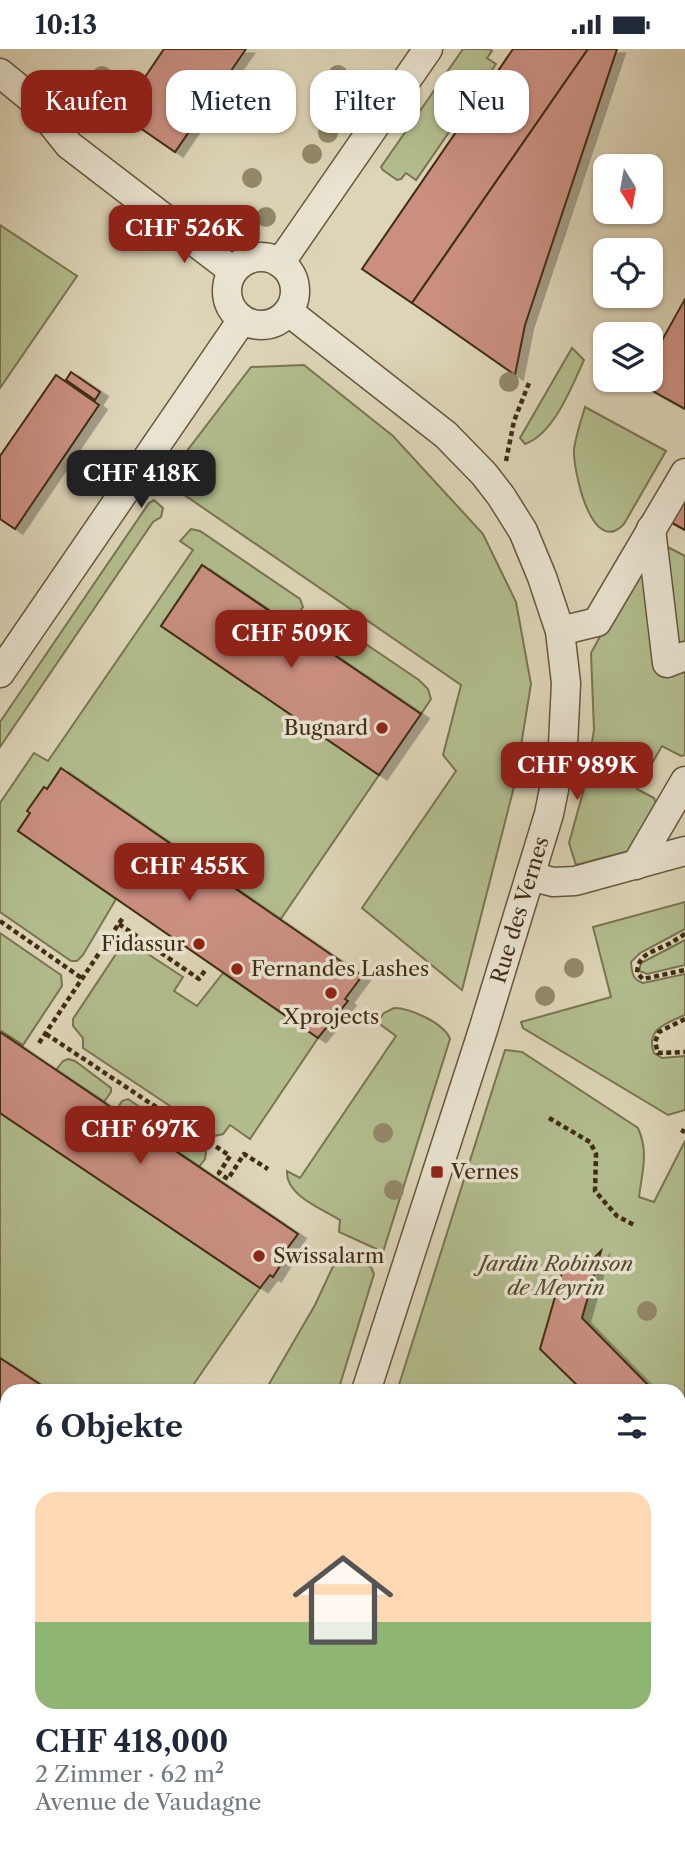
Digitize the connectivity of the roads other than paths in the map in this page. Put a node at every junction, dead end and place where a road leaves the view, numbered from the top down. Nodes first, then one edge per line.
1 (428, 49) edge
2 (0, 73) edge
3 (280, 263) junction
4 (233, 271) junction
5 (289, 311) junction
6 (242, 320) junction
7 (685, 473) edge
8 (652, 529) junction
9 (560, 631) junction
10 (685, 656) edge
11 (0, 673) edge
12 (685, 781) edge
13 (685, 851) edge
14 (636, 866) junction
15 (530, 876) junction
16 (368, 1384) edge

1 - 3 street
2 - 4 street
3 - 4 street
3 - 5 street
4 - 6 street
5 - 6 street
5 - 9 street, Rue des Vernes
6 - 11 street
7 - 8 street
8 - 9 street
8 - 10 street
9 - 15 street, Rue des Vernes
12 - 14 street
13 - 14 street
14 - 15 street
15 - 16 street, Rue des Vernes

